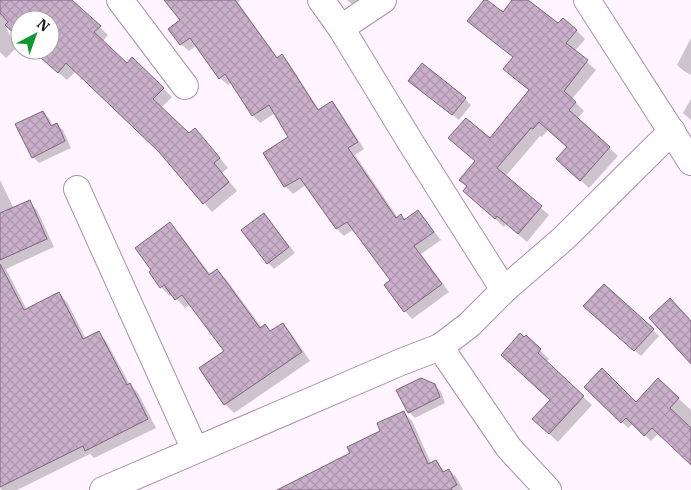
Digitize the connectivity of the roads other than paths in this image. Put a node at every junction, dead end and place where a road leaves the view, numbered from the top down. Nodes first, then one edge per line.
1 (120, 0) edge
2 (321, 0) edge
3 (383, 0) edge
4 (587, 0) edge
5 (340, 28) junction
6 (185, 86) dead end
7 (672, 130) junction
8 (691, 162) edge
9 (77, 189) dead end
10 (504, 290) junction
11 (440, 347) junction
12 (195, 450) junction
13 (103, 490) edge
14 (548, 490) edge

1 - 6 street
2 - 5 street
3 - 5 street
4 - 7 street
5 - 10 street
7 - 8 street
7 - 10 street
9 - 12 street
10 - 11 street
11 - 12 street
11 - 14 street
12 - 13 street

